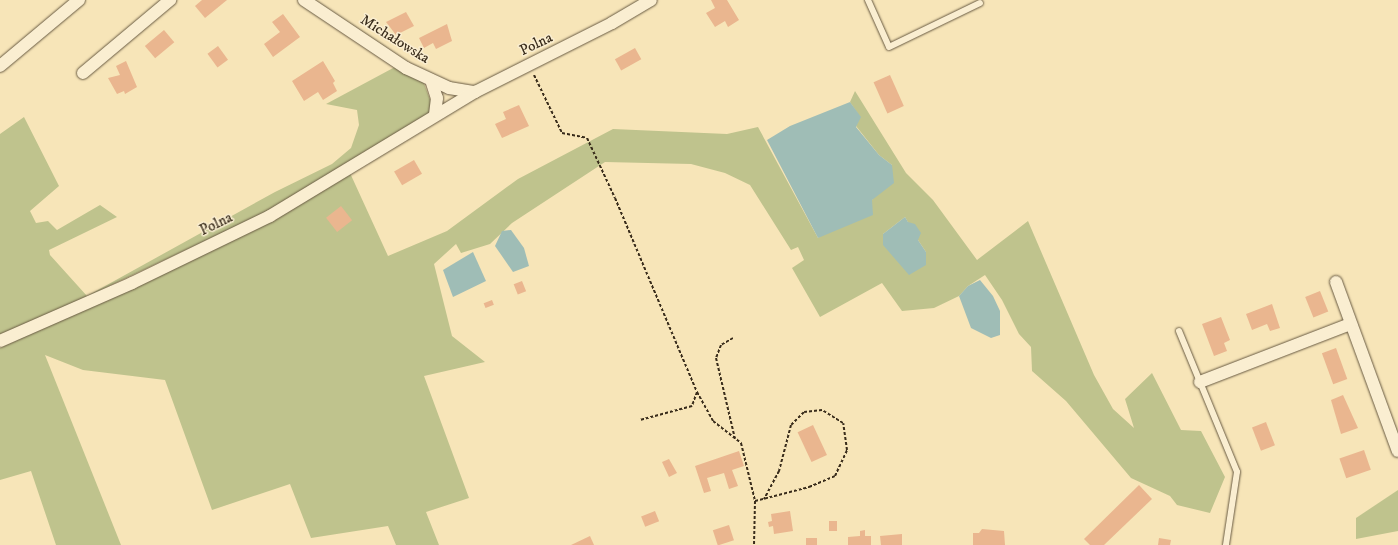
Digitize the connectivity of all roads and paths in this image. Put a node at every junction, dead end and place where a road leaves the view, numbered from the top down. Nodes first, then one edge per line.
1 (79, 0) edge
2 (170, 0) edge
3 (304, 0) edge
4 (651, 0) edge
5 (868, 0) edge
6 (980, 3) dead end
7 (529, 65) junction
8 (0, 66) edge
9 (83, 73) dead end
10 (431, 80) junction
11 (475, 92) junction
12 (435, 115) junction
13 (1336, 282) dead end
14 (1350, 324) junction
15 (1179, 331) dead end
16 (733, 338) dead end
17 (0, 341) edge
18 (1200, 382) junction
19 (697, 392) junction
20 (640, 420) dead end
21 (735, 440) junction
22 (1398, 451) edge
23 (764, 499) junction
24 (755, 501) junction
25 (754, 545) edge
26 (1226, 545) edge

1 - 8 street
2 - 9 street
3 - 10 street, Michałowska
4 - 7 street, Polna
5 - 6 lane
7 - 11 street, Polna
7 - 19 path
10 - 11 street, Michałowska
10 - 12 street
11 - 12 street, Polna
12 - 17 street, Polna
13 - 14 street
14 - 18 street
14 - 22 street
15 - 18 lane
16 - 21 path
18 - 26 lane
19 - 20 path
19 - 21 path
21 - 24 path
23 - 23 path
23 - 24 path
24 - 25 path

